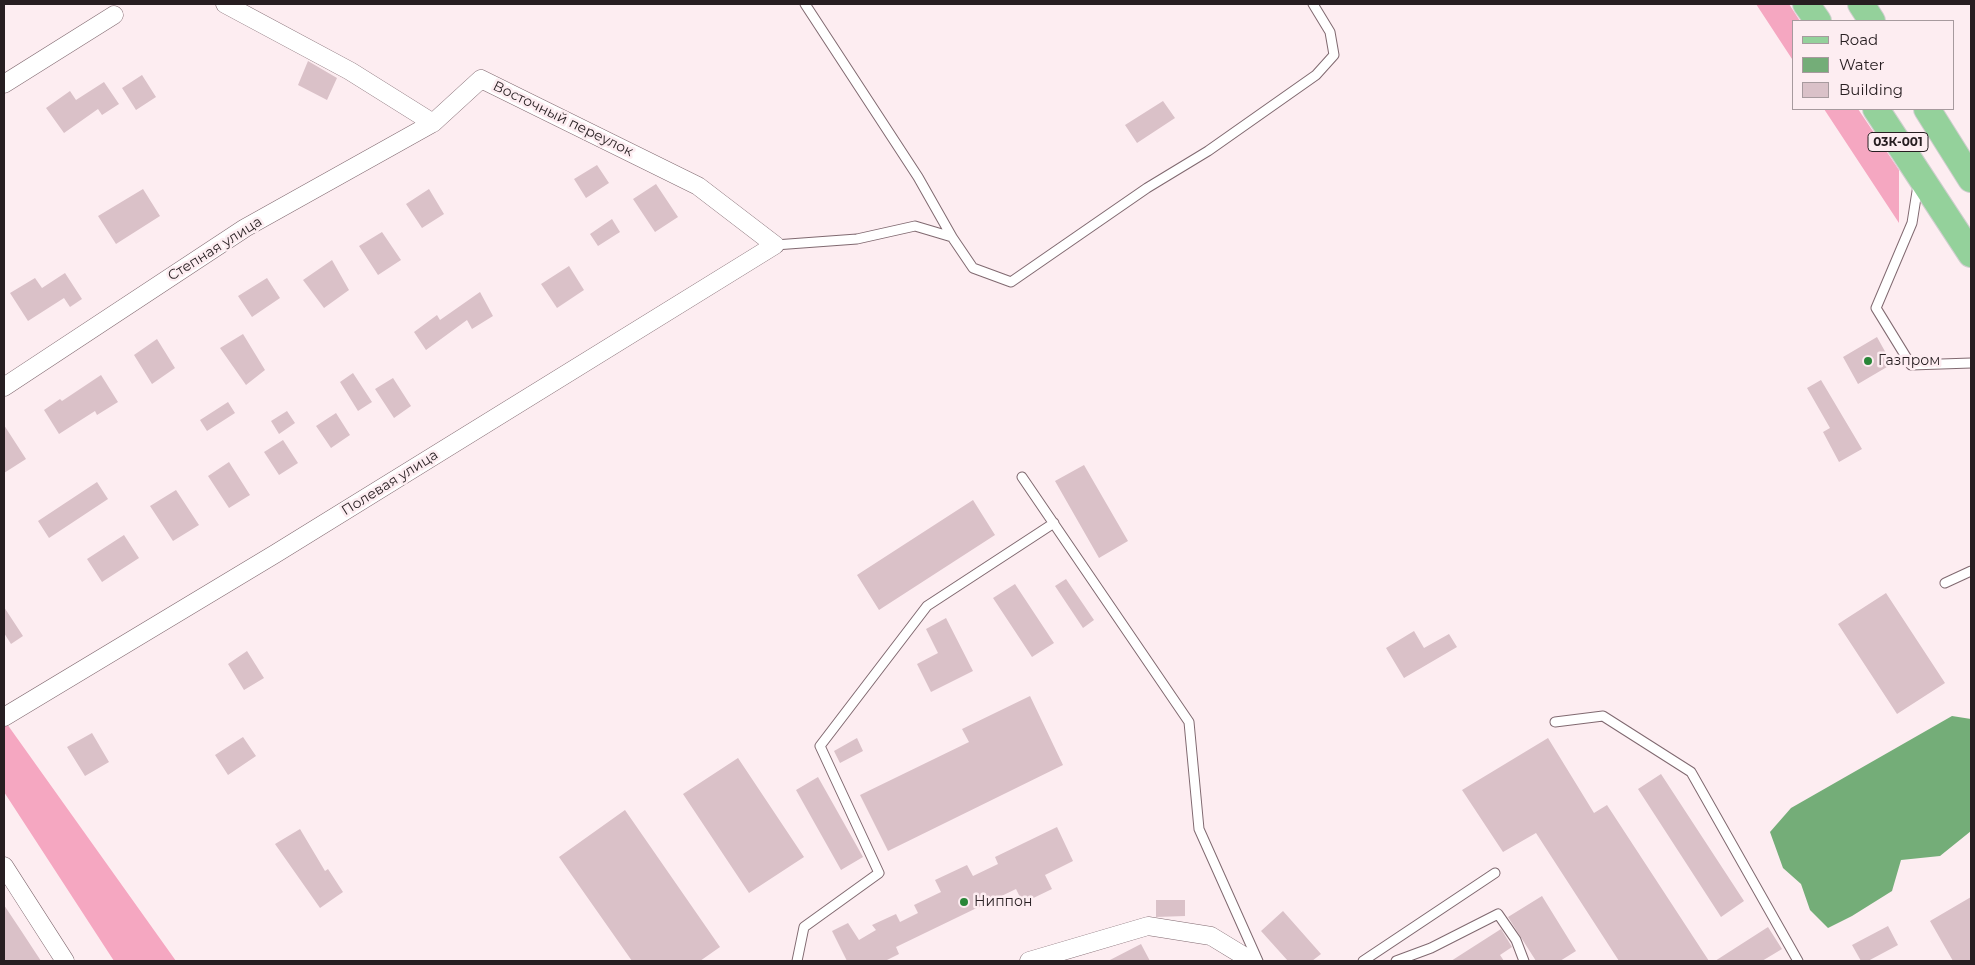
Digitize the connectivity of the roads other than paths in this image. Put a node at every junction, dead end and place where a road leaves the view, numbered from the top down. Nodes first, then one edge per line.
1 (224, 4) edge
2 (805, 4) edge
3 (1313, 4) edge
4 (1806, 4) edge
5 (1861, 4) edge
6 (114, 15) dead end
7 (1817, 20) edge
8 (1871, 20) edge
9 (4, 84) edge
10 (1877, 110) edge
11 (1928, 110) edge
12 (433, 123) junction
13 (1965, 170) edge
14 (1920, 175) junction
15 (952, 237) junction
16 (775, 245) junction
17 (1971, 254) edge
18 (1971, 363) edge
19 (4, 387) edge
20 (1022, 477) dead end
21 (1054, 523) junction
22 (1971, 571) edge
23 (1945, 583) dead end
24 (4, 717) edge
25 (1555, 722) dead end
26 (4, 866) edge
27 (1495, 873) dead end
28 (1366, 959) edge
29 (65, 961) edge
30 (797, 961) edge
31 (1029, 961) edge
32 (1252, 961) edge
33 (1258, 961) edge
34 (1379, 961) edge
35 (1396, 961) edge
36 (1524, 961) edge
37 (1798, 961) edge

1 - 12 street
2 - 15 lane
3 - 15 lane
4 - 7 main road
5 - 8 main road
6 - 9 street
10 - 14 main road, 03К-001
11 - 13 main road, 03К-001
12 - 16 street, Восточный переулок
12 - 19 street, Степная улица
14 - 17 main road, 03К-001
14 - 18 lane
15 - 16 lane
16 - 24 street, Полевая улица
20 - 21 lane
21 - 30 lane
21 - 33 lane
22 - 23 lane
25 - 37 lane
26 - 29 street
27 - 28 lane
28 - 34 lane
31 - 32 street
35 - 36 lane

